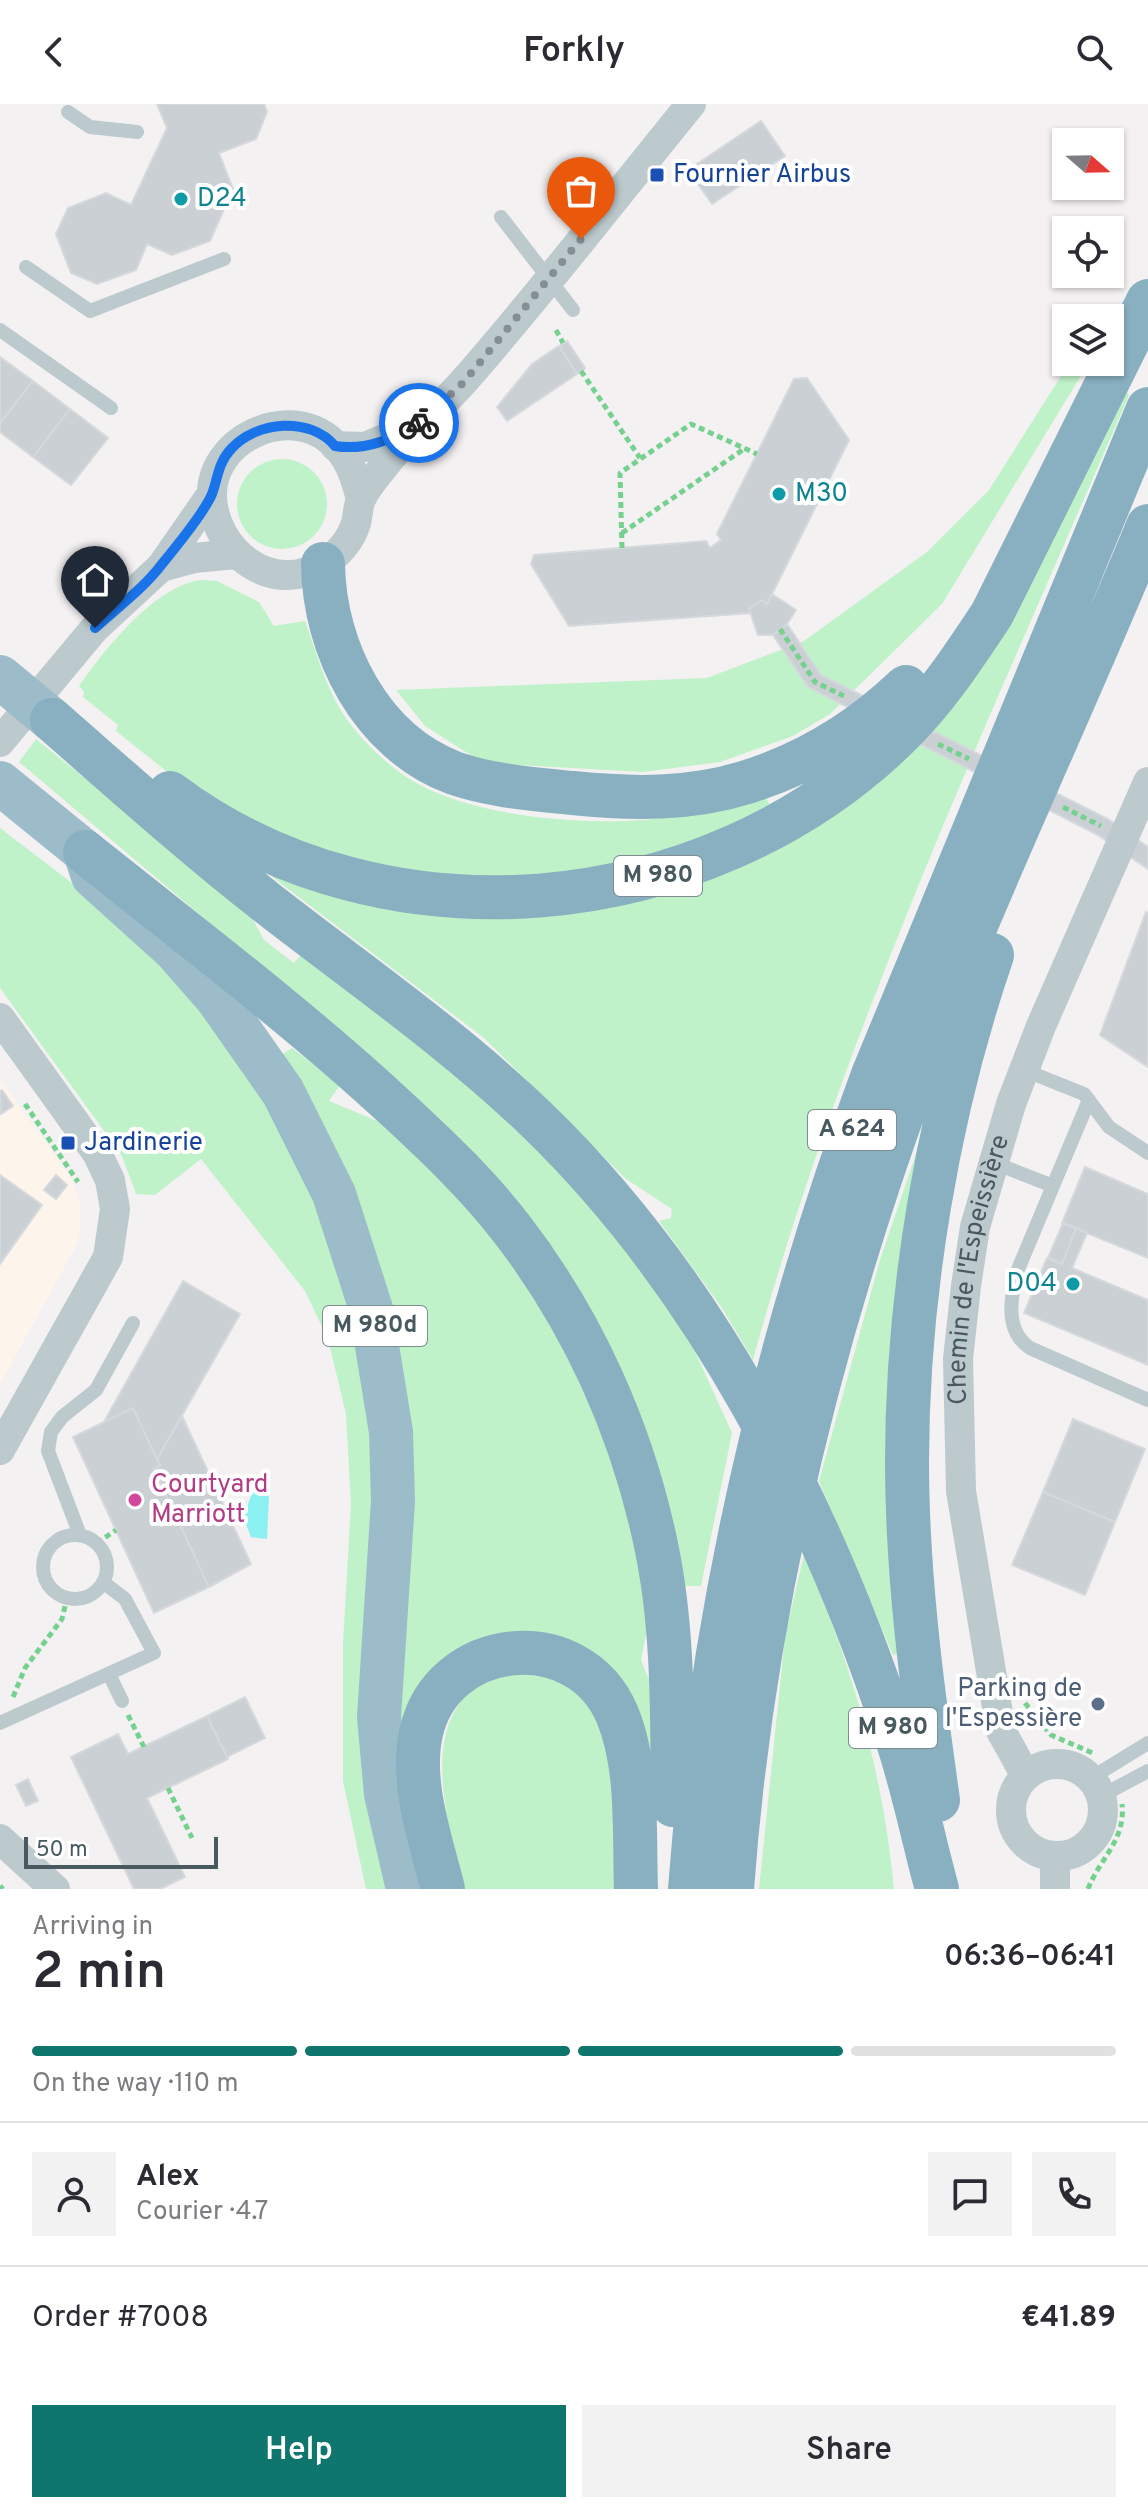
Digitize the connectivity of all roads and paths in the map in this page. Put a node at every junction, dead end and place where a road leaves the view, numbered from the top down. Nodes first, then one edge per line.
1 (691, 104) edge
2 (68, 112) dead end
3 (137, 132) dead end
4 (501, 217) dead end
5 (224, 259) dead end
6 (26, 267) dead end
7 (547, 282) junction
8 (1148, 301) edge
9 (573, 310) dead end
10 (0, 330) edge
11 (556, 330) dead end
12 (563, 343) dead end
13 (581, 371) dead end
14 (111, 408) dead end
15 (1148, 409) edge
16 (429, 417) junction
17 (1091, 417) junction
18 (335, 446) junction
19 (745, 449) junction
20 (757, 454) dead end
21 (640, 458) junction
22 (211, 495) junction
23 (361, 499) junction
24 (1148, 526) edge
25 (622, 533) junction
26 (622, 548) dead end
27 (236, 554) junction
28 (323, 564) junction
29 (161, 567) junction
30 (780, 629) dead end
31 (1105, 632) junction
32 (5, 681) edge
33 (856, 702) dead end
34 (52, 720) junction
35 (925, 737) dead end
36 (0, 742) edge
37 (980, 765) dead end
38 (1148, 782) edge
39 (2, 784) edge
40 (1048, 800) dead end
41 (1127, 825) edge
42 (85, 852) junction
43 (4, 1031) edge
44 (1024, 1070) junction
45 (19, 1090) dead end
46 (1089, 1100) junction
47 (1148, 1153) edge
48 (992, 1162) junction
49 (1053, 1186) junction
50 (83, 1191) dead end
51 (133, 1323) dead end
52 (1148, 1400) edge
53 (0, 1450) edge
54 (116, 1530) dead end
55 (80, 1535) junction
56 (97, 1543) junction
57 (833, 1572) junction
58 (103, 1582) junction
59 (67, 1598) junction
60 (109, 1674) junction
61 (1021, 1697) dead end
62 (10, 1705) dead end
63 (125, 1708) joint
64 (0, 1723) edge
65 (1148, 1743) edge
66 (144, 1747) dead end
67 (1148, 1771) edge
68 (1026, 1776) junction
69 (1105, 1782) junction
70 (168, 1788) dead end
71 (192, 1838) dead end
72 (0, 1839) edge
73 (1055, 1857) junction
74 (55, 1889) edge
75 (408, 1889) edge
76 (443, 1889) edge
77 (636, 1889) edge
78 (675, 1889) edge
79 (690, 1889) edge
80 (732, 1889) edge
81 (906, 1889) edge
82 (937, 1889) edge
83 (951, 1889) edge
84 (1055, 1889) edge
85 (1088, 1889) edge

1 - 7 street
2 - 3 lane
4 - 7 lane
5 - 6 lane
7 - 9 lane
7 - 16 street
8 - 17 highway
10 - 14 lane
11 - 12 path
13 - 21 path
15 - 79 highway, A 624
16 - 18 street
16 - 23 street
17 - 28 highway
17 - 34 highway, M 980
18 - 22 street
18 - 23 street
19 - 20 path
19 - 21 path
19 - 25 path
21 - 25 path
22 - 27 street
22 - 29 street
23 - 28 street
24 - 31 highway, A 624
25 - 26 path
27 - 28 street
27 - 29 street
29 - 36 street
30 - 33 path
31 - 80 highway, A 624
31 - 83 highway
32 - 34 highway, M 980
34 - 57 highway, M 980
35 - 37 path
38 - 41 street, Chemin de l'Espeissière
39 - 42 highway
40 - 41 path
41 - 44 street, Chemin de l'Espeissière
42 - 75 highway, M 980d
42 - 78 highway
43 - 53 street
44 - 46 lane
44 - 48 street, Chemin de l'Espeissière
45 - 50 path
46 - 47 lane
46 - 49 lane
48 - 49 lane
48 - 68 street, Chemin de l'Espeissière
49 - 52 lane
51 - 55 lane
54 - 56 path
55 - 56 lane
55 - 59 lane
56 - 58 lane
57 - 81 highway, M 980
57 - 82 highway, M 980
58 - 59 lane
58 - 60 lane
59 - 62 path
60 - 63 lane
60 - 64 lane
61 - 69 path
63 - 66 path
65 - 69 lane
67 - 69 lane
68 - 69 street
68 - 73 street
69 - 73 street
69 - 85 path
70 - 71 path
72 - 74 street
73 - 84 street
76 - 77 highway

